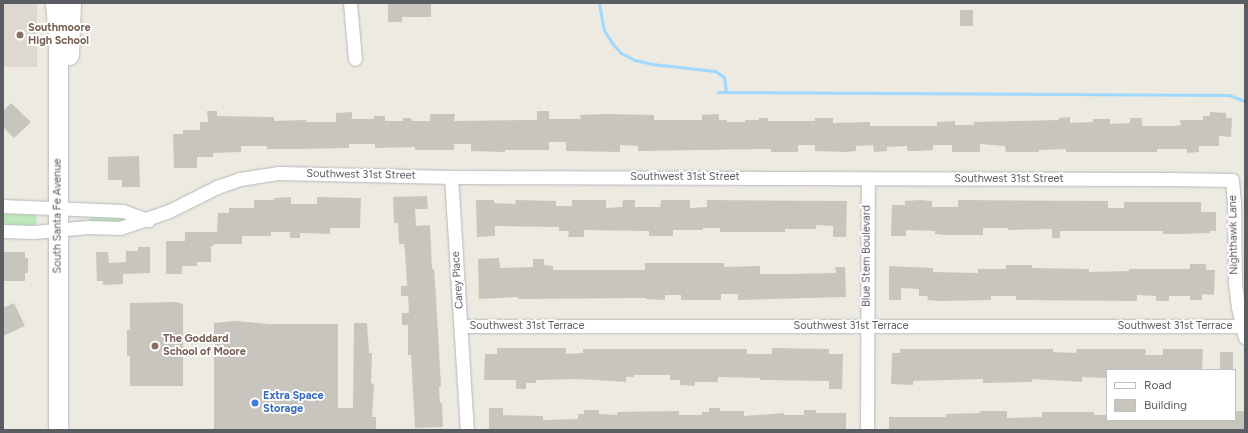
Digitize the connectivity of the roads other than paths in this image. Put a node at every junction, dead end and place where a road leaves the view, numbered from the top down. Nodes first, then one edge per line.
1 (56, 3) edge
2 (71, 3) edge
3 (350, 3) edge
4 (355, 59) dead end
5 (451, 177) junction
6 (868, 178) junction
7 (1232, 180) joint
8 (3, 206) edge
9 (64, 208) junction
10 (148, 220) junction
11 (64, 229) junction
12 (3, 232) edge
13 (868, 325) junction
14 (461, 326) junction
15 (1243, 331) edge
16 (58, 430) edge
17 (69, 430) edge
18 (467, 430) edge
19 (868, 430) edge

1 - 9 main road, South Santa Fe Avenue
2 - 9 main road, South Santa Fe Avenue
3 - 4 street
5 - 6 street, Southwest 31st Street
5 - 10 street, Southwest 31st Street
5 - 14 street, Carey Place
6 - 7 street, Southwest 31st Street
6 - 13 street, Blue Stem Boulevard
7 - 15 street, Nighthawk Lane
8 - 9 street
9 - 10 street
9 - 11 main road, South Santa Fe Avenue
10 - 11 street, Southwest 31st Street
11 - 12 street, Southwest 31st Street
11 - 16 main road, South Santa Fe Avenue
11 - 17 main road, South Santa Fe Avenue
13 - 14 street, Southwest 31st Terrace
13 - 15 street, Southwest 31st Terrace
13 - 19 street, Blue Stem Boulevard
14 - 18 street, Carey Place

